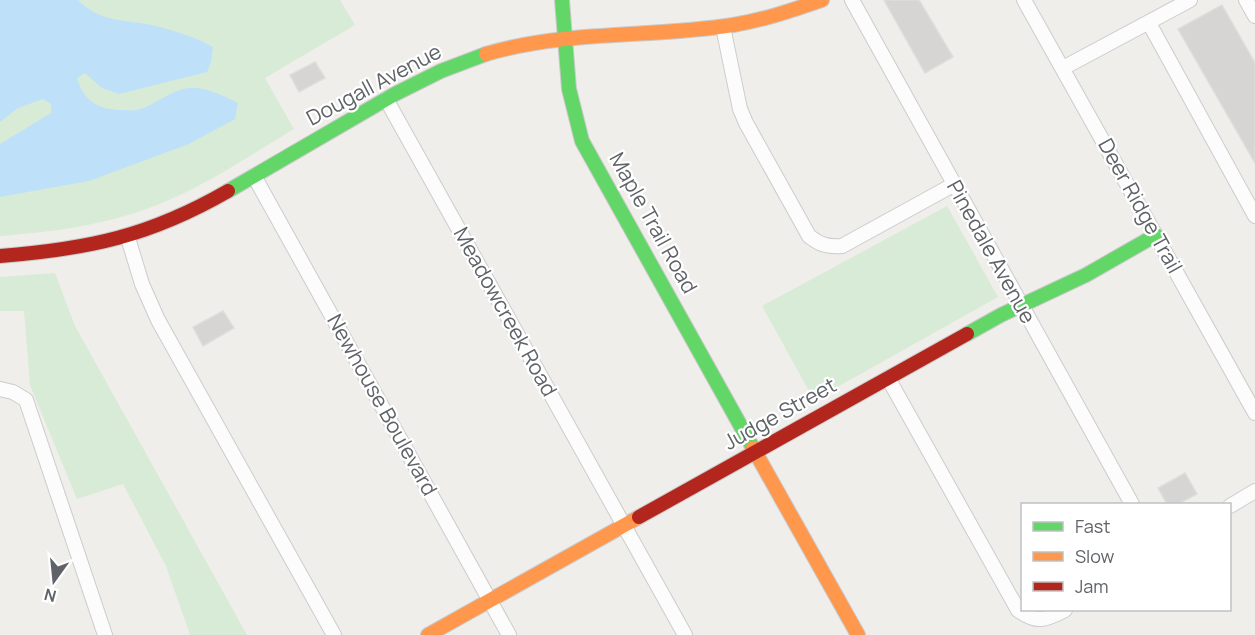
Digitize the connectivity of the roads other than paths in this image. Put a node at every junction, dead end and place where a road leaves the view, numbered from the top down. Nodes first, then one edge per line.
1 (562, 0) edge
2 (822, 0) edge
3 (852, 0) edge
4 (1024, 0) edge
5 (1190, 0) edge
6 (1246, 0) edge
7 (1255, 16) edge
8 (1149, 23) junction
9 (723, 27) junction
10 (565, 37) junction
11 (1063, 68) junction
12 (386, 99) junction
13 (254, 176) junction
14 (953, 185) junction
15 (1255, 216) edge
16 (1156, 235) junction
17 (128, 238) junction
18 (0, 256) edge
19 (1021, 305) junction
20 (888, 378) junction
21 (0, 389) edge
22 (1255, 413) edge
23 (757, 451) junction
24 (1255, 491) edge
25 (1131, 503) edge
26 (1231, 505) edge
27 (624, 525) junction
28 (491, 600) junction
29 (1062, 611) edge
30 (105, 635) edge
31 (334, 635) edge
32 (428, 635) edge
33 (509, 635) edge
34 (685, 635) edge
35 (858, 635) edge

1 - 10 street, Maple Trail Road
2 - 9 street, Dougall Avenue
3 - 14 street, Pinedale Avenue
4 - 11 street, Deer Ridge Trail
5 - 8 street
6 - 7 street
8 - 11 street
8 - 15 street
9 - 10 street, Dougall Avenue
9 - 14 street
10 - 12 street, Dougall Avenue
10 - 23 street, Maple Trail Road
11 - 16 street, Deer Ridge Trail
12 - 13 street, Dougall Avenue
12 - 27 street, Meadowcreek Road
13 - 17 street, Dougall Avenue
13 - 28 street, Newhouse Boulevard
14 - 19 street, Pinedale Avenue
16 - 19 street, Judge Street
16 - 22 street, Deer Ridge Trail
17 - 18 street, Dougall Avenue
17 - 31 street
19 - 20 street, Judge Street
19 - 25 street, Pinedale Avenue
20 - 23 street, Judge Street
20 - 29 street
21 - 30 street
23 - 27 street, Judge Street
23 - 35 street, Maple Trail Road
24 - 26 street
27 - 28 street, Judge Street
27 - 34 street, Meadowcreek Road
28 - 32 street, Judge Street
28 - 33 street, Newhouse Boulevard

